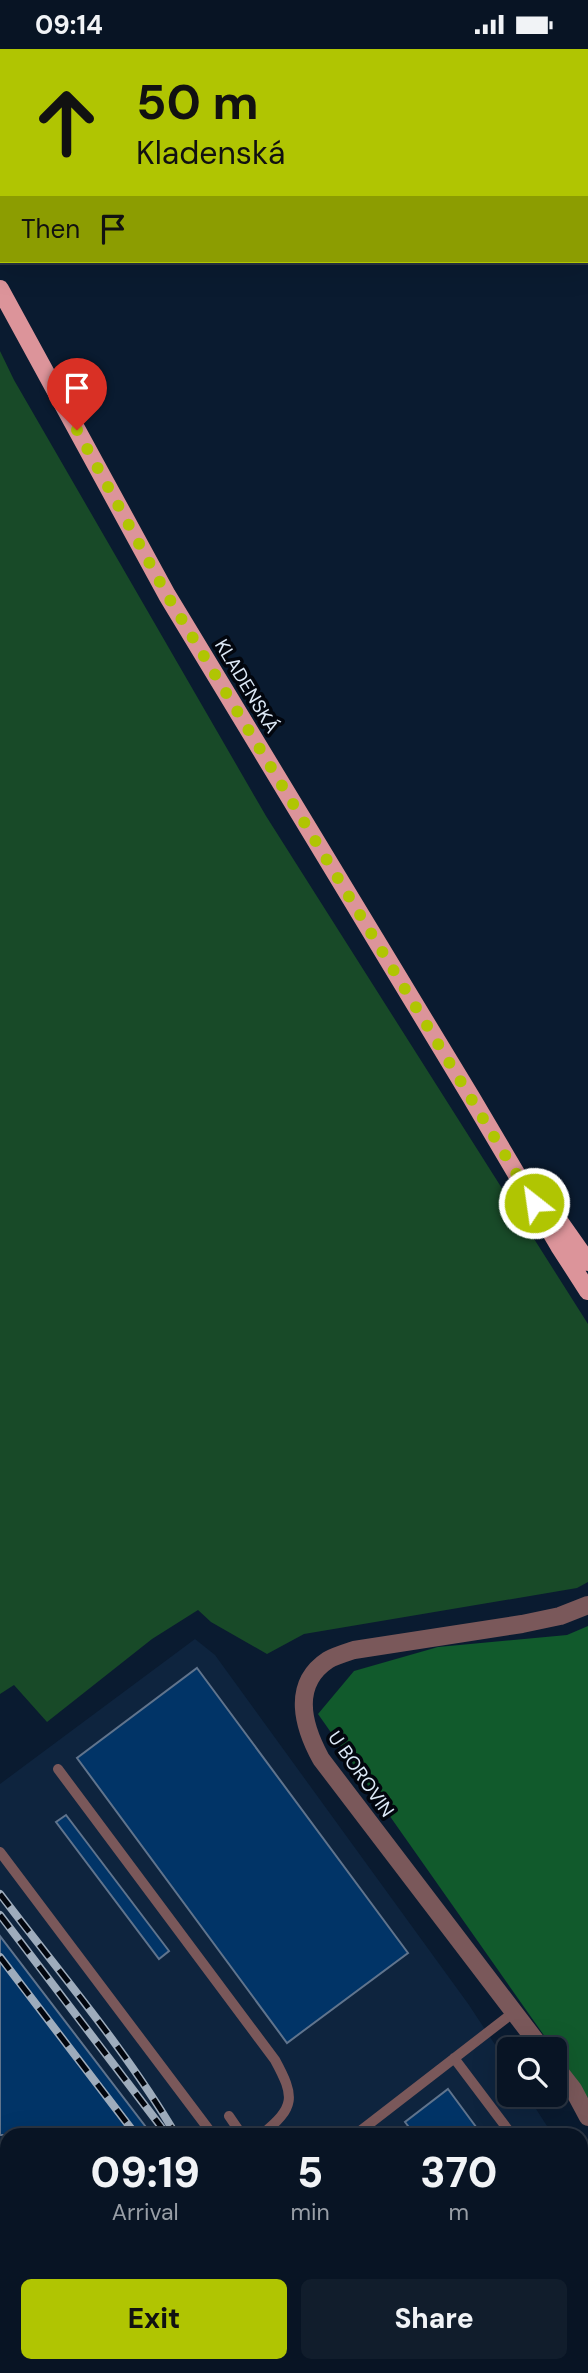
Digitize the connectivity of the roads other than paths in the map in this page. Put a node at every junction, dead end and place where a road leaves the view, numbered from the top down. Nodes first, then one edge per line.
1 (0, 289) edge
2 (471, 1097) junction
3 (588, 1262) edge
4 (588, 1291) edge
5 (588, 1605) edge
6 (58, 1769) dead end
7 (0, 1852) edge
8 (514, 2012) junction
9 (533, 2037) edge
10 (454, 2058) junction
11 (567, 2081) edge
12 (229, 2116) dead end
13 (588, 2117) edge
14 (208, 2128) edge
15 (237, 2128) edge
16 (270, 2128) edge
17 (364, 2128) edge
18 (507, 2128) edge

1 - 2 main road, KLADENSKÁ
2 - 3 main road
2 - 4 main road
5 - 8 street, U BOROVIN
6 - 16 lane
7 - 14 lane
8 - 9 street, U BOROVIN
8 - 10 lane
10 - 17 lane
10 - 18 lane
11 - 13 street
12 - 15 lane

